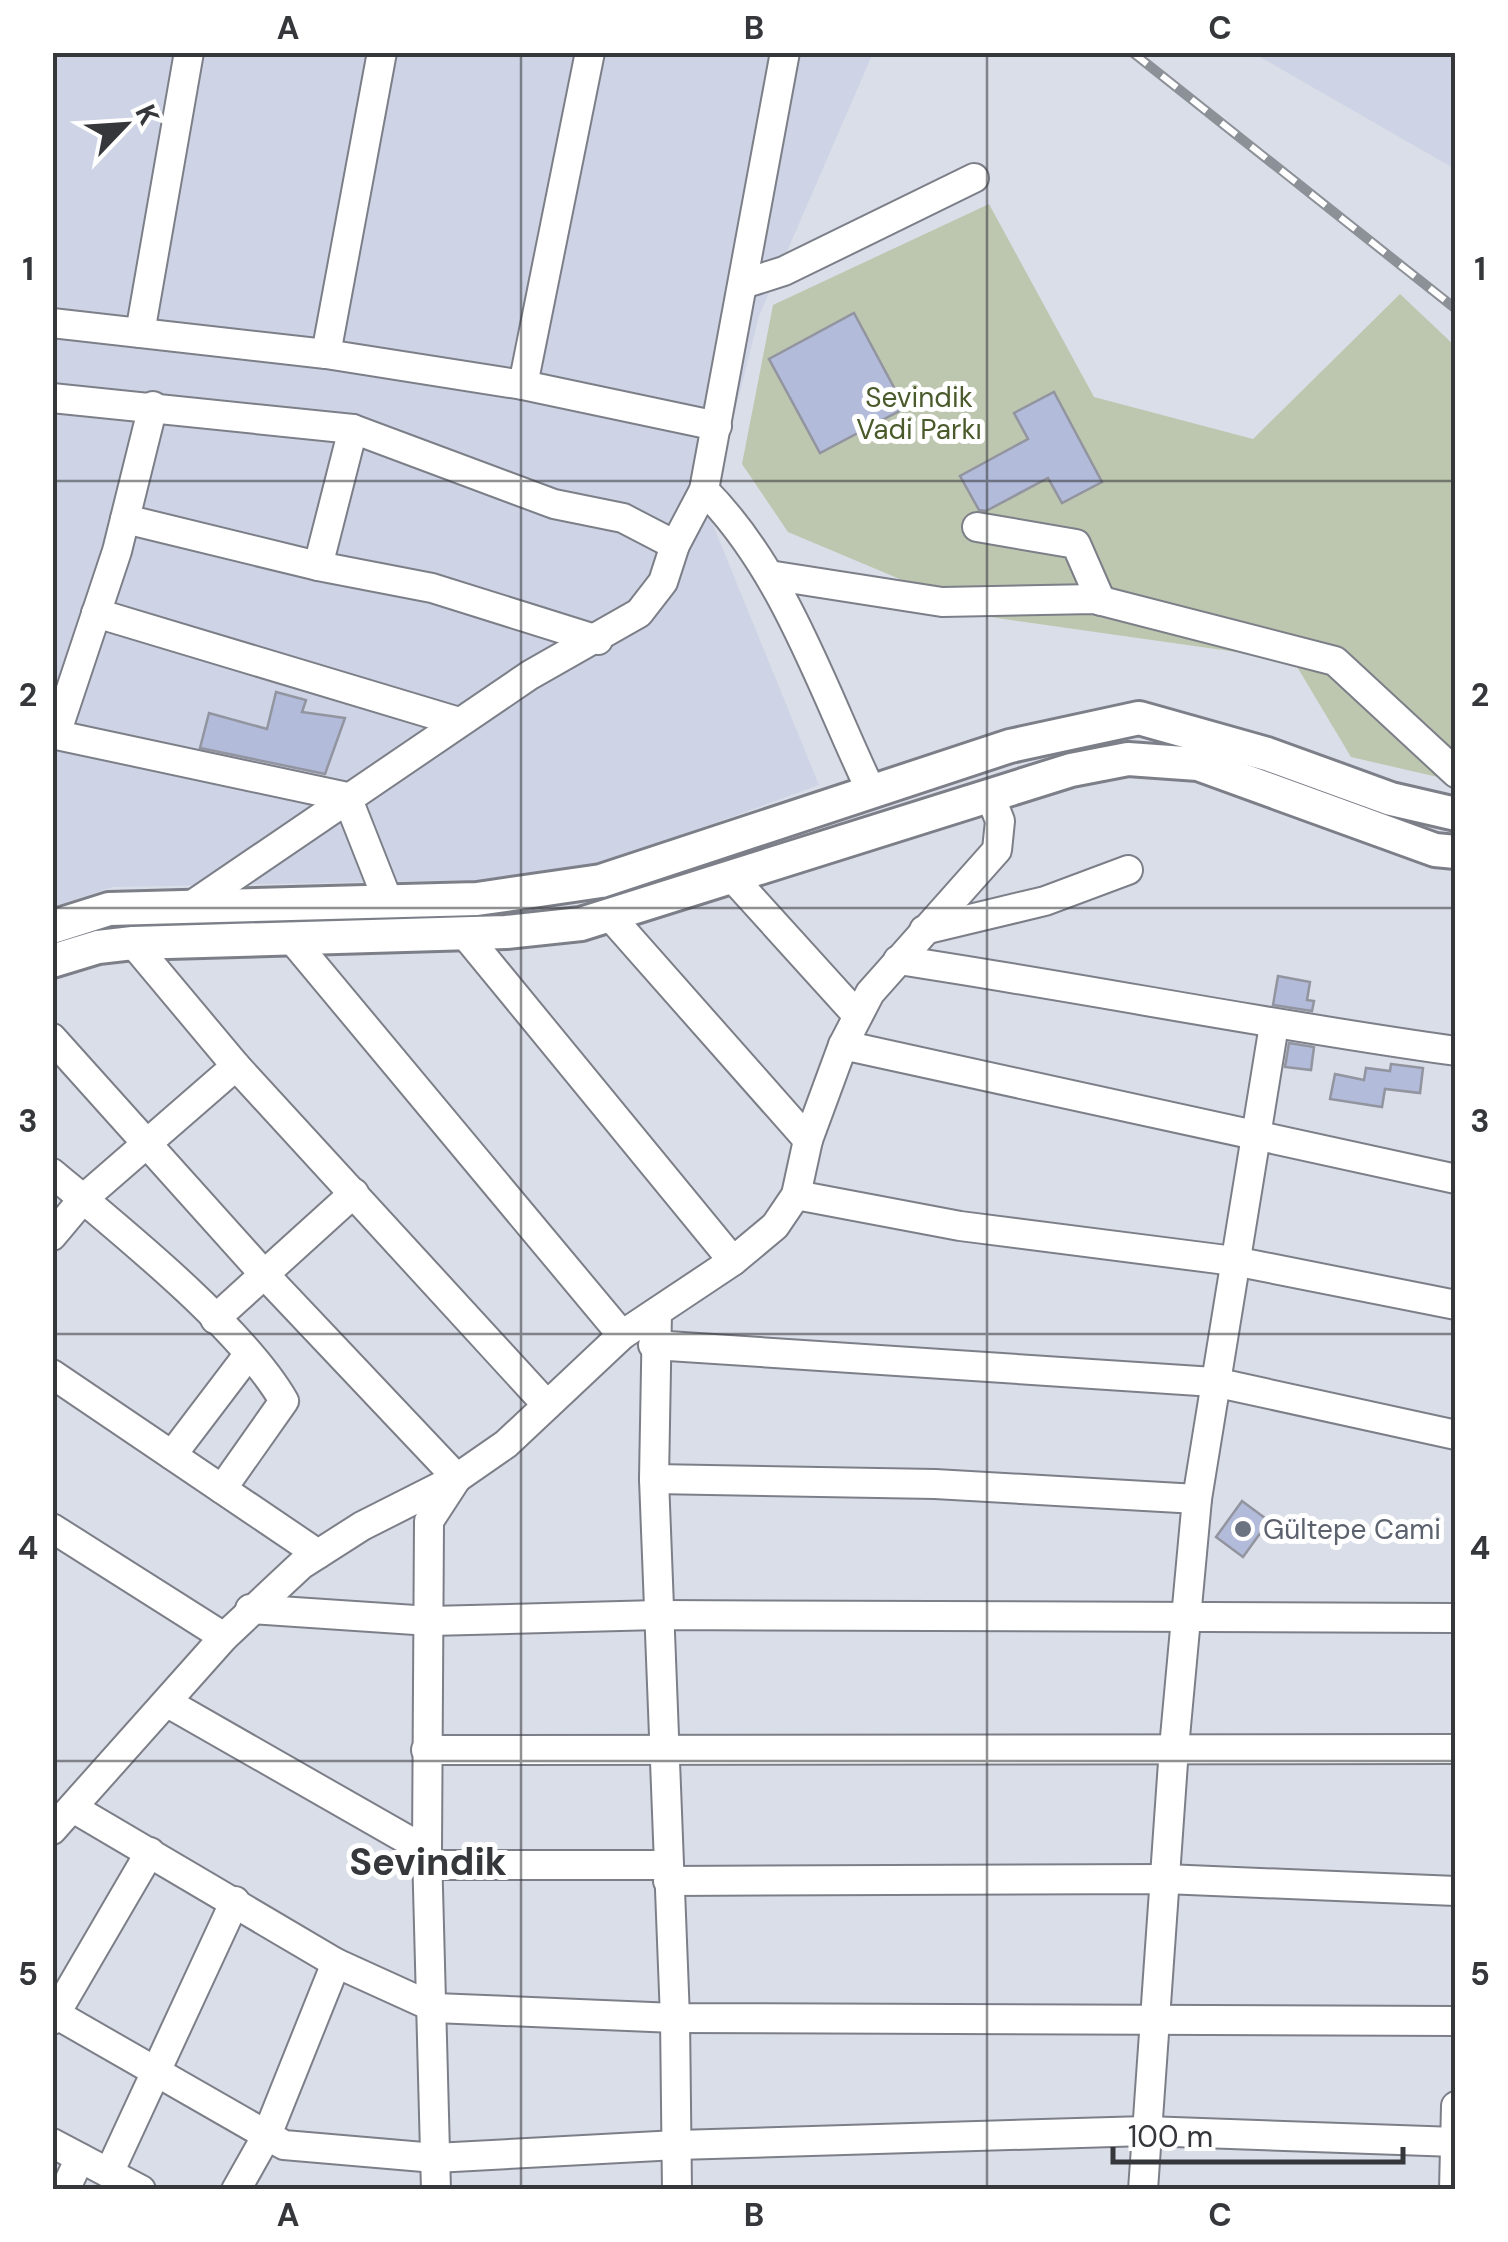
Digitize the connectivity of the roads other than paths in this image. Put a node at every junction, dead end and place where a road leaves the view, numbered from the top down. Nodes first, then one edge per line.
1 (188, 52) edge
2 (382, 52) edge
3 (590, 52) edge
4 (784, 52) edge
5 (974, 178) dead end
6 (743, 284) junction
7 (52, 323) edge
8 (140, 332) junction
9 (326, 354) junction
10 (523, 385) junction
11 (52, 398) edge
12 (153, 406) junction
13 (717, 426) junction
14 (353, 429) junction
15 (704, 490) junction
16 (125, 520) junction
17 (977, 528) dead end
18 (675, 545) junction
19 (318, 566) junction
20 (769, 575) junction
21 (1101, 601) junction
22 (96, 614) junction
23 (598, 640) junction
24 (460, 722) junction
25 (54, 734) edge
26 (1456, 773) edge
27 (872, 793) junction
28 (990, 795) junction
29 (347, 797) junction
30 (1456, 814) edge
31 (1456, 852) edge
32 (1128, 870) dead end
33 (733, 878) junction
34 (388, 900) junction
35 (192, 904) junction
36 (610, 916) junction
37 (52, 928) edge
38 (924, 930) junction
39 (463, 932) junction
40 (292, 938) junction
41 (133, 944) junction
42 (898, 960) junction
43 (52, 961) edge
44 (857, 1015) junction
45 (1274, 1026) junction
46 (52, 1038) edge
47 (844, 1045) junction
48 (1456, 1052) edge
49 (236, 1066) junction
50 (1259, 1136) junction
51 (808, 1140) junction
52 (146, 1144) junction
53 (52, 1173) edge
54 (1456, 1179) edge
55 (354, 1193) junction
56 (796, 1195) junction
57 (83, 1199) junction
58 (52, 1236) edge
59 (732, 1261) junction
60 (1234, 1261) junction
61 (263, 1273) junction
62 (1456, 1305) edge
63 (657, 1312) junction
64 (215, 1319) junction
65 (622, 1335) junction
66 (653, 1345) junction
67 (248, 1355) junction
68 (52, 1374) edge
69 (1214, 1382) junction
70 (546, 1405) junction
71 (1456, 1435) edge
72 (172, 1456) junction
73 (457, 1478) junction
74 (654, 1479) junction
75 (222, 1489) junction
76 (1197, 1499) junction
77 (52, 1528) edge
78 (318, 1554) junction
79 (250, 1608) junction
80 (658, 1615) junction
81 (1188, 1616) junction
82 (1456, 1618) edge
83 (430, 1622) junction
84 (224, 1637) junction
85 (168, 1703) junction
86 (662, 1748) junction
87 (1174, 1748) junction
88 (1456, 1749) edge
89 (426, 1750) junction
90 (72, 1808) junction
91 (52, 1830) edge
92 (150, 1852) junction
93 (427, 1858) junction
94 (668, 1873) junction
95 (1165, 1879) junction
96 (1456, 1891) edge
97 (235, 1901) junction
98 (336, 1963) junction
99 (434, 2008) junction
100 (54, 2015) edge
101 (675, 2018) junction
102 (1157, 2019) junction
103 (1456, 2022) edge
104 (159, 2072) junction
105 (1456, 2106) edge
106 (1146, 2130) junction
107 (267, 2135) junction
108 (1455, 2142) edge
109 (52, 2143) edge
110 (677, 2145) junction
111 (80, 2158) junction
112 (435, 2158) junction
113 (109, 2173) junction
114 (65, 2190) edge
115 (140, 2190) edge
116 (236, 2190) edge
117 (436, 2190) edge
118 (677, 2190) edge
119 (1142, 2190) edge
120 (1454, 2190) edge

1 - 8 street
2 - 9 street
3 - 10 street
4 - 6 street
5 - 6 street
6 - 13 street
7 - 8 street
8 - 9 street
9 - 10 street
10 - 13 street
11 - 12 street
12 - 14 street
12 - 16 street
13 - 15 street
14 - 18 street
14 - 19 street
15 - 18 street
15 - 20 street
16 - 19 street
16 - 22 street
17 - 21 street
18 - 23 street
19 - 23 street
20 - 21 street
20 - 27 street
21 - 26 street
22 - 24 street
22 - 25 street
23 - 24 street
24 - 29 street
25 - 29 street
27 - 30 main road
27 - 34 main road
28 - 31 main road
28 - 33 main road
28 - 38 street
29 - 34 street
29 - 35 street
32 - 38 street
33 - 36 main road
33 - 44 street
34 - 35 main road
35 - 37 main road
36 - 39 main road
36 - 51 street
38 - 42 street
39 - 40 main road
39 - 59 street
40 - 41 main road
40 - 65 street
41 - 43 main road
41 - 49 street
42 - 44 street
42 - 45 street
44 - 47 street
45 - 48 street
45 - 50 street
46 - 52 street
47 - 50 street
47 - 51 street
49 - 52 street
49 - 55 street
50 - 54 street
50 - 60 street
51 - 56 street
52 - 57 street
52 - 61 street
53 - 57 street
55 - 61 street
55 - 70 street
56 - 59 street
56 - 60 street
57 - 58 street
57 - 64 street
59 - 63 street
60 - 62 street
60 - 69 street
61 - 64 street
61 - 73 street
63 - 65 street
63 - 66 street
64 - 67 street
65 - 70 street
66 - 69 street
66 - 74 street
67 - 72 street
67 - 75 street
68 - 72 street
69 - 71 street
69 - 76 street
70 - 73 street
72 - 75 street
73 - 78 street
73 - 83 street
74 - 76 street
74 - 80 street
75 - 78 street
76 - 81 street
77 - 84 street
78 - 79 street
79 - 83 street
79 - 84 street
80 - 81 street
80 - 83 street
80 - 86 street
81 - 82 street
81 - 87 street
83 - 89 street
84 - 85 street
85 - 90 street
85 - 93 street
86 - 87 street
86 - 89 street
86 - 94 street
87 - 88 street
87 - 95 street
89 - 93 street
90 - 91 street
90 - 92 street
92 - 97 street
92 - 100 street
93 - 94 street
93 - 99 street
94 - 95 street
94 - 101 street
95 - 96 street
95 - 102 street
97 - 98 street
97 - 104 street
98 - 99 street
98 - 107 street
99 - 101 street
99 - 112 street
100 - 104 street
101 - 102 street
101 - 110 street
102 - 103 street
102 - 106 street
104 - 107 street
104 - 113 street
105 - 108 street
106 - 108 street
106 - 110 street
106 - 119 street
107 - 112 street
107 - 116 street
108 - 120 street
109 - 111 street
110 - 112 street
110 - 118 street
111 - 113 street
111 - 114 street
112 - 117 street
113 - 115 street

